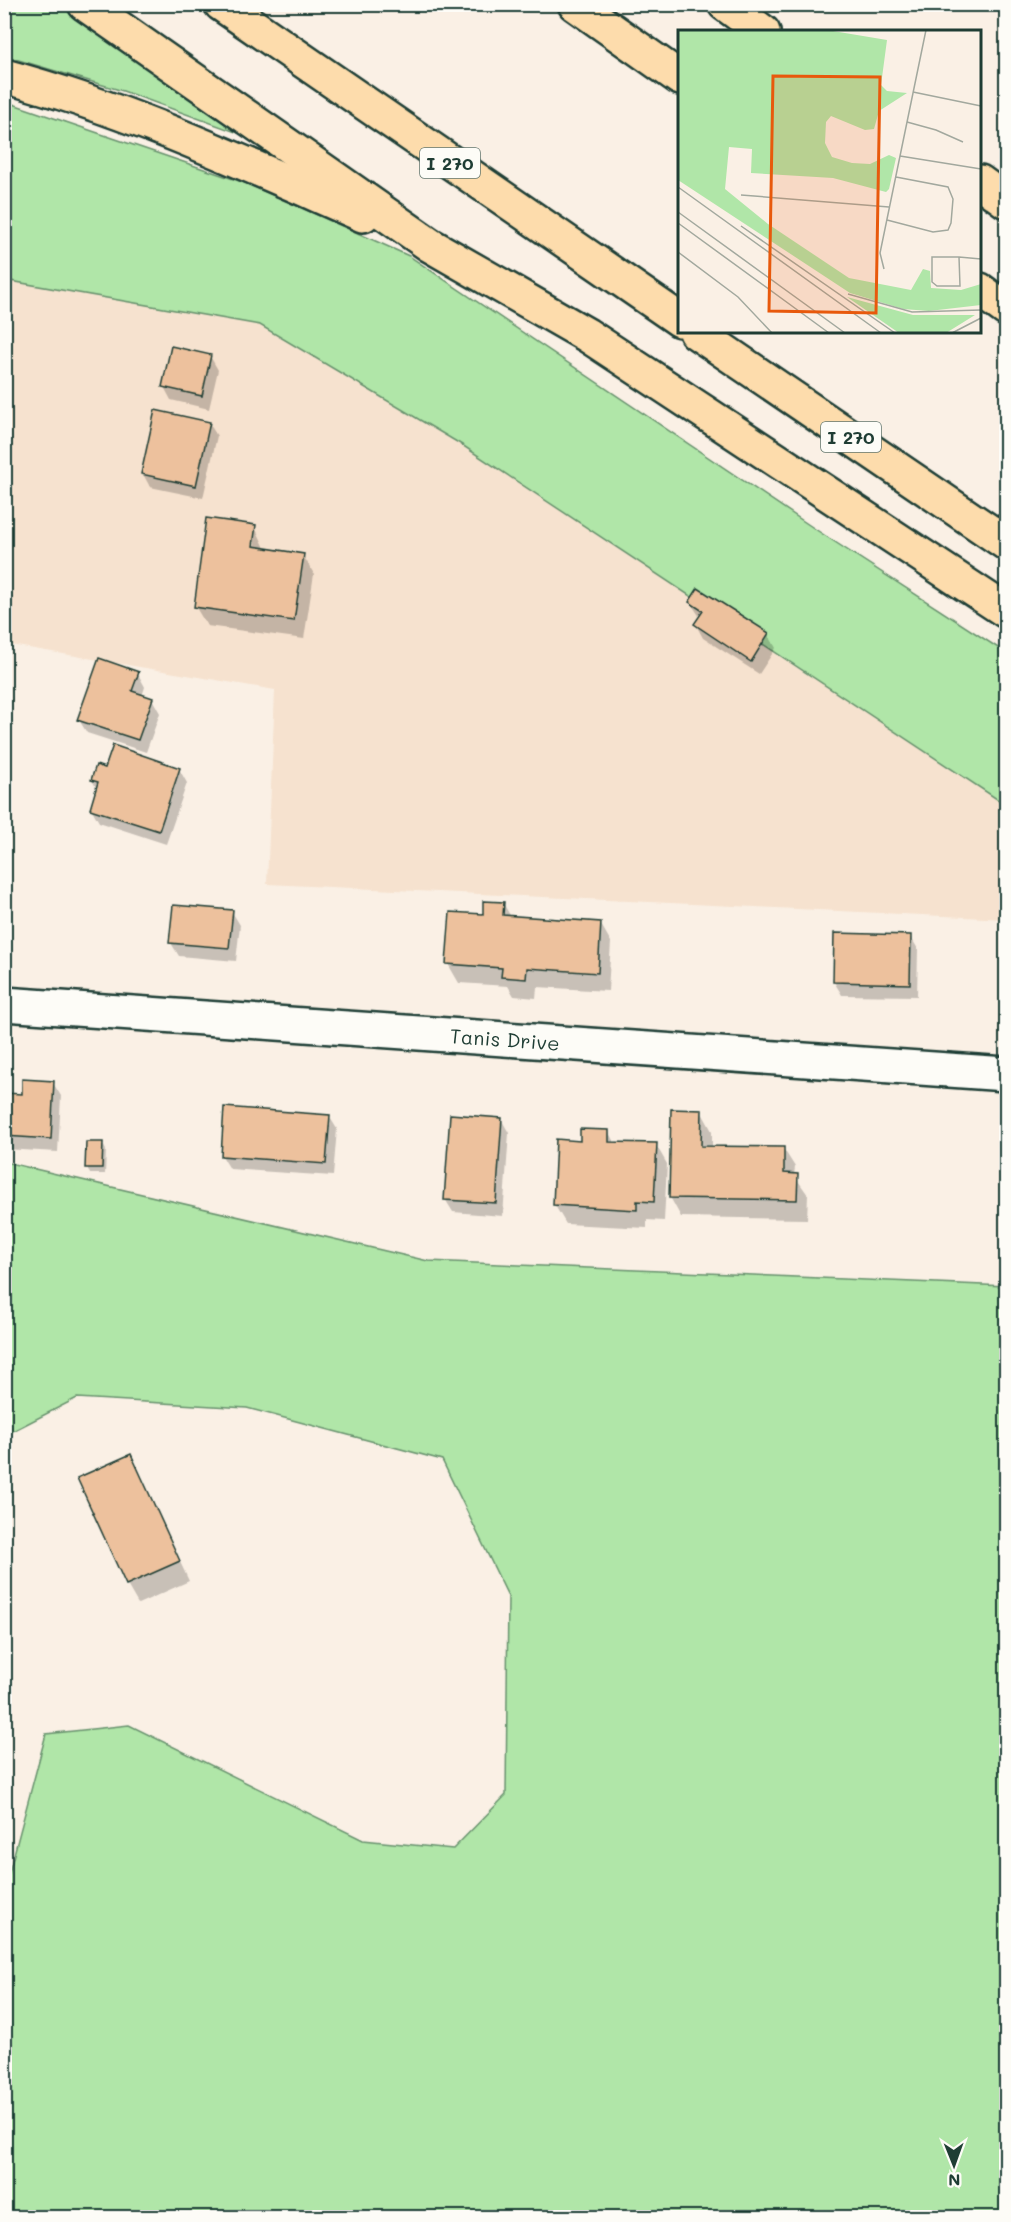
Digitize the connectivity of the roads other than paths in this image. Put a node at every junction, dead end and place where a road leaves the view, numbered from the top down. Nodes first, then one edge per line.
1 (84, 4) edge
2 (221, 4) edge
3 (575, 4) edge
4 (725, 4) edge
5 (760, 30) edge
6 (4, 76) edge
7 (678, 77) edge
8 (981, 183) edge
9 (1006, 201) edge
10 (430, 244) junction
11 (981, 291) edge
12 (1006, 309) edge
13 (678, 319) edge
14 (697, 333) edge
15 (1006, 543) edge
16 (1006, 611) edge
17 (4, 1004) edge
18 (1006, 1074) edge

1 - 10 highway
2 - 13 highway, I 270
3 - 7 highway
4 - 5 highway
6 - 10 highway
8 - 9 highway
10 - 16 highway
11 - 12 highway
14 - 15 highway, I 270
17 - 18 street, Tanis Drive

